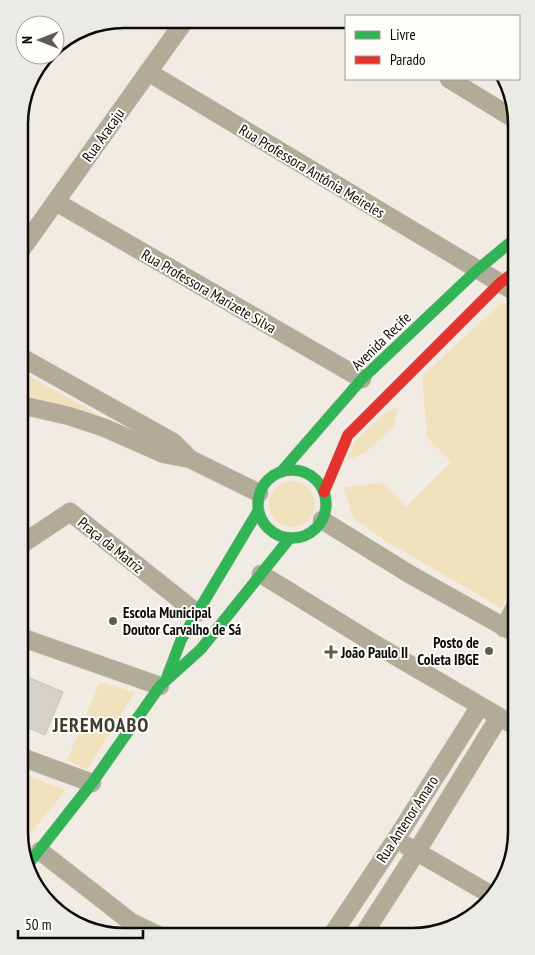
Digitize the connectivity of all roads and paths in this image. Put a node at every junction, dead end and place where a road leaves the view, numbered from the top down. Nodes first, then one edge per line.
1 (180, 28) edge
2 (148, 72) junction
3 (451, 80) edge
4 (507, 115) edge
5 (56, 202) junction
6 (28, 239) edge
7 (508, 244) edge
8 (477, 270) junction
9 (508, 283) edge
10 (28, 362) edge
11 (362, 379) junction
12 (28, 406) edge
13 (190, 459) junction
14 (281, 472) junction
15 (324, 492) junction
16 (259, 493) junction
17 (258, 511) junction
18 (322, 520) junction
19 (289, 539) junction
20 (28, 540) edge
21 (261, 574) junction
22 (196, 613) junction
23 (507, 628) edge
24 (28, 640) edge
25 (163, 682) junction
26 (480, 706) junction
27 (499, 717) junction
28 (507, 722) edge
29 (28, 759) edge
30 (92, 783) junction
31 (396, 839) junction
32 (40, 851) junction
33 (417, 852) junction
34 (32, 860) edge
35 (486, 892) edge
36 (144, 928) edge
37 (337, 928) edge
38 (368, 928) edge

1 - 2 street, Rua Aracaju
2 - 5 street, Rua Aracaju
2 - 8 street, Rua Professora Antônia Meireles
3 - 4 street
5 - 6 street, Rua Aracaju
5 - 11 street, Rua Professora Marizete Silva
7 - 8 street, Avenida Recife
8 - 9 street, Rua Professora Antônia Meireles
8 - 11 street, Avenida Recife
9 - 15 street
10 - 13 street
11 - 14 street, Avenida Recife
12 - 13 street
13 - 16 street
14 - 15 street
14 - 16 street
15 - 18 street
16 - 17 street
17 - 19 street
17 - 22 street
18 - 19 street
18 - 23 street
19 - 21 street
20 - 22 street, Praça da Matriz
21 - 25 street
21 - 26 street
22 - 25 street
24 - 25 street
25 - 30 street
26 - 27 street
26 - 31 street, Rua Antenor Amaro
27 - 28 street
27 - 33 street, Rua Antenor Amaro
29 - 30 street
30 - 32 street
31 - 33 street
31 - 37 street, Rua Antenor Amaro
32 - 34 street
32 - 36 street
33 - 35 street
33 - 38 street, Rua Antenor Amaro

